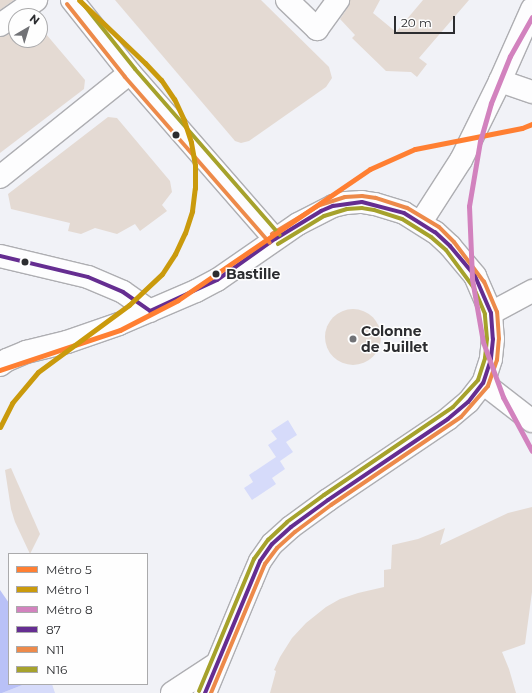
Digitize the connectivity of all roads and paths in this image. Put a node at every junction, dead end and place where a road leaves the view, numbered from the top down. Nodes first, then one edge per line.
1 (36, 0) edge
2 (72, 0) edge
3 (287, 0) edge
4 (338, 0) edge
5 (532, 9) edge
6 (0, 25) edge
7 (130, 73) junction
8 (500, 80) junction
9 (532, 92) edge
10 (0, 177) edge
11 (420, 222) junction
12 (275, 239) junction
13 (0, 256) edge
14 (532, 291) edge
15 (150, 311) junction
16 (491, 313) junction
17 (0, 365) edge
18 (483, 383) junction
19 (532, 421) edge
20 (216, 664) junction
21 (172, 693) edge
22 (205, 693) edge

1 - 6 main road
2 - 7 main road
3 - 4 main road
5 - 8 main road
7 - 10 main road
7 - 12 main road
8 - 9 main road
8 - 11 main road
11 - 12 main road
11 - 16 main road
12 - 15 main road
13 - 15 main road
14 - 16 main road
15 - 17 main road
16 - 18 main road
18 - 19 main road
18 - 20 main road
20 - 21 main road
20 - 22 main road

